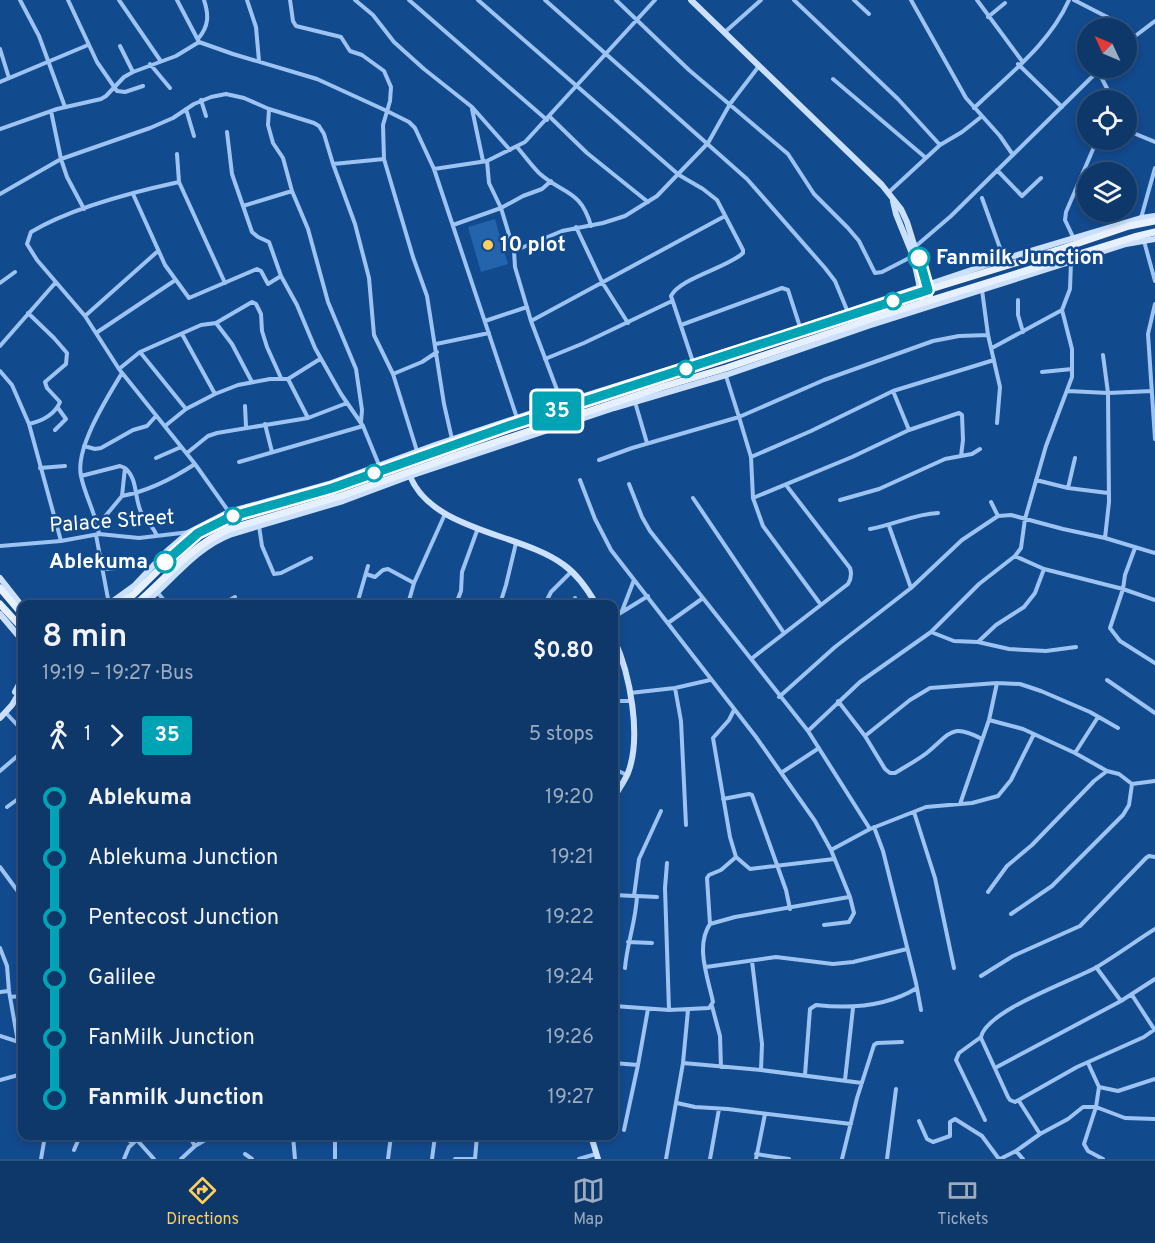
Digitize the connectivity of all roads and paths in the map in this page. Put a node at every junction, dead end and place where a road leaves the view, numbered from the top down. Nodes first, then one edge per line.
1 (20, 0) edge
2 (68, 0) edge
3 (118, 0) edge
4 (177, 0) edge
5 (204, 0) edge
6 (247, 0) edge
7 (290, 0) edge
8 (355, 0) edge
9 (409, 0) edge
10 (478, 0) edge
11 (544, 0) edge
12 (616, 0) edge
13 (655, 0) edge
14 (691, 0) edge
15 (761, 0) edge
16 (794, 0) edge
17 (854, 0) edge
18 (911, 0) edge
19 (977, 0) edge
20 (1068, 0) edge
21 (1074, 0) edge
22 (1005, 3) dead end
23 (869, 14) dead end
24 (988, 17) junction
25 (636, 18) junction
26 (1109, 18) edge
27 (1155, 21) edge
28 (724, 32) junction
29 (1137, 34) edge
30 (199, 40) junction
31 (88, 45) junction
32 (120, 46) dead end
33 (0, 50) edge
34 (605, 52) junction
35 (160, 60) junction
36 (47, 61) junction
37 (259, 61) junction
38 (1020, 63) junction
39 (150, 64) junction
40 (759, 66) junction
41 (133, 72) junction
42 (9, 78) junction
43 (1090, 78) edge
44 (833, 79) dead end
45 (0, 82) edge
46 (143, 86) dead end
47 (576, 86) junction
48 (114, 87) junction
49 (170, 87) dead end
50 (201, 100) junction
51 (730, 104) junction
52 (65, 107) junction
53 (472, 107) junction
54 (1062, 107) junction
55 (974, 108) junction
56 (186, 109) junction
57 (269, 109) junction
58 (51, 111) junction
59 (387, 111) junction
60 (206, 117) dead end
61 (981, 117) junction
62 (548, 118) junction
63 (0, 129) edge
64 (227, 132) dead end
65 (1137, 135) edge
66 (194, 136) dead end
67 (1155, 142) edge
68 (708, 143) junction
69 (940, 145) junction
70 (517, 147) junction
71 (510, 150) junction
72 (1092, 150) edge
73 (177, 154) dead end
74 (1013, 155) junction
75 (926, 158) junction
76 (61, 159) junction
77 (384, 159) junction
78 (485, 161) junction
79 (333, 164) junction
80 (1155, 168) edge
81 (434, 169) junction
82 (997, 170) junction
83 (679, 175) junction
84 (1041, 178) dead end
85 (551, 181) junction
86 (179, 182) junction
87 (292, 191) junction
88 (888, 193) junction
89 (0, 194) edge
90 (133, 195) junction
91 (982, 198) dead end
92 (648, 202) junction
93 (243, 206) junction
94 (501, 208) junction
95 (84, 209) junction
96 (726, 216) junction
97 (1155, 216) edge
98 (1141, 218) junction
99 (1155, 221) edge
100 (904, 224) junction
101 (453, 225) junction
102 (591, 226) junction
103 (576, 227) junction
104 (1102, 232) junction
105 (1155, 232) edge
106 (1155, 238) edge
107 (1074, 239) junction
108 (1144, 240) junction
109 (916, 246) junction
110 (158, 251) junction
111 (514, 251) junction
112 (913, 256) junction
113 (1004, 259) junction
114 (1071, 262) junction
115 (985, 269) junction
116 (920, 270) junction
117 (15, 272) dead end
118 (281, 276) junction
119 (1018, 276) junction
120 (174, 280) junction
121 (941, 280) junction
122 (1155, 281) edge
123 (56, 282) junction
124 (602, 282) junction
125 (0, 283) edge
126 (225, 283) junction
127 (924, 289) junction
128 (982, 290) junction
129 (907, 291) junction
130 (931, 299) junction
131 (1018, 300) dead end
132 (672, 301) junction
133 (923, 302) junction
134 (1155, 304) edge
135 (527, 307) junction
136 (847, 310) junction
137 (1062, 310) junction
138 (28, 313) junction
139 (85, 316) junction
140 (485, 321) junction
141 (531, 321) junction
142 (628, 322) junction
143 (216, 323) junction
144 (681, 325) junction
145 (800, 327) junction
146 (1023, 332) junction
147 (96, 333) junction
148 (489, 333) junction
149 (182, 334) junction
150 (988, 334) junction
151 (828, 336) junction
152 (779, 337) junction
153 (436, 344) junction
154 (0, 346) edge
155 (992, 348) junction
156 (140, 351) junction
157 (437, 352) junction
158 (1103, 355) dead end
159 (320, 359) junction
160 (545, 359) junction
161 (994, 360) junction
162 (693, 362) junction
163 (1072, 369) junction
164 (0, 371) edge
165 (120, 371) junction
166 (1042, 372) dead end
167 (393, 374) junction
168 (726, 375) junction
169 (661, 376) junction
170 (281, 378) junction
171 (288, 379) junction
172 (252, 382) junction
173 (662, 387) junction
174 (893, 391) junction
175 (1068, 391) junction
176 (1152, 391) junction
177 (1108, 393) junction
178 (215, 394) junction
179 (635, 402) junction
180 (346, 403) junction
181 (562, 403) junction
182 (245, 406) dead end
183 (57, 408) junction
184 (186, 409) junction
185 (156, 416) junction
186 (739, 417) junction
187 (308, 418) junction
188 (517, 418) junction
189 (997, 423) dead end
190 (29, 424) junction
191 (265, 424) junction
192 (362, 424) junction
193 (165, 426) junction
194 (246, 426) junction
195 (56, 430) dead end
196 (909, 430) junction
197 (452, 439) junction
198 (1155, 439) edge
199 (647, 444) junction
200 (84, 446) junction
201 (181, 447) junction
202 (980, 450) dead end
203 (273, 452) junction
204 (417, 452) junction
205 (186, 453) junction
206 (961, 456) junction
207 (751, 457) junction
208 (156, 458) dead end
209 (458, 458) junction
210 (1075, 458) dead end
211 (599, 460) dead end
212 (239, 462) dead end
213 (195, 464) junction
214 (65, 466) dead end
215 (379, 466) junction
216 (40, 468) junction
217 (125, 468) junction
218 (81, 476) junction
219 (411, 480) junction
220 (580, 480) dead end
221 (1036, 480) junction
222 (629, 484) dead end
223 (786, 485) junction
224 (1068, 488) junction
225 (136, 493) junction
226 (1108, 493) junction
227 (122, 496) junction
228 (342, 498) junction
229 (693, 498) dead end
230 (753, 498) junction
231 (840, 500) dead end
232 (991, 502) dead end
233 (240, 511) junction
234 (229, 512) junction
235 (938, 513) dead end
236 (445, 514) junction
237 (998, 516) junction
238 (1025, 519) junction
239 (98, 525) junction
240 (259, 525) junction
241 (890, 526) junction
242 (478, 528) junction
243 (870, 529) dead end
244 (190, 532) junction
245 (98, 534) junction
246 (157, 536) junction
247 (1105, 538) junction
248 (61, 541) junction
249 (516, 543) junction
250 (0, 546) edge
251 (1135, 548) junction
252 (1155, 553) edge
253 (1015, 556) junction
254 (121, 558) dead end
255 (311, 558) dead end
256 (369, 566) dead end
257 (179, 567) junction
258 (103, 569) junction
259 (1044, 569) junction
260 (572, 571) junction
261 (366, 574) junction
262 (0, 578) edge
263 (634, 580) junction
264 (414, 584) junction
265 (911, 588) junction
266 (3, 589) edge
267 (1123, 589) junction
268 (158, 593) junction
269 (126, 596) junction
270 (648, 596) junction
271 (235, 597) dead end
272 (703, 598) junction
273 (108, 600) edge
274 (118, 600) edge
275 (122, 600) edge
276 (141, 600) edge
277 (149, 600) edge
278 (164, 600) edge
279 (230, 600) edge
280 (358, 600) edge
281 (409, 600) edge
282 (458, 600) edge
283 (501, 600) edge
284 (547, 600) edge
285 (594, 600) edge
286 (1155, 600) edge
287 (18, 602) edge
288 (0, 604) edge
289 (821, 605) junction
290 (18, 609) edge
291 (622, 612) junction
292 (0, 614) edge
293 (618, 614) edge
294 (668, 623) junction
295 (18, 624) edge
296 (931, 632) junction
297 (784, 633) junction
298 (18, 634) edge
299 (978, 642) junction
300 (1076, 647) dead end
301 (751, 659) junction
302 (618, 660) edge
303 (1155, 663) edge
304 (710, 680) junction
305 (1107, 680) dead end
306 (997, 683) junction
307 (18, 687) edge
308 (675, 688) junction
309 (18, 695) edge
310 (630, 697) junction
311 (779, 697) junction
312 (618, 700) edge
313 (838, 700) junction
314 (734, 710) junction
315 (4, 713) edge
316 (1155, 713) edge
317 (1098, 717) junction
318 (989, 720) junction
319 (18, 725) edge
320 (1118, 728) dead end
321 (808, 731) junction
322 (1034, 734) junction
323 (865, 736) junction
324 (982, 739) junction
325 (819, 748) junction
326 (1075, 753) junction
327 (18, 755) edge
328 (0, 771) edge
329 (618, 771) edge
330 (1107, 771) junction
331 (781, 772) junction
332 (627, 775) junction
333 (1155, 780) edge
334 (1132, 784) junction
335 (618, 791) edge
336 (18, 799) edge
337 (723, 800) junction
338 (960, 804) junction
339 (7, 807) dead end
340 (661, 811) dead end
341 (914, 812) junction
342 (686, 825) dead end
343 (872, 828) junction
344 (831, 850) junction
345 (736, 857) junction
346 (1155, 857) edge
347 (834, 859) junction
348 (667, 863) dead end
349 (0, 867) edge
350 (778, 867) junction
351 (18, 892) edge
352 (988, 892) dead end
353 (618, 895) edge
354 (636, 896) junction
355 (657, 897) dead end
356 (850, 897) junction
357 (790, 909) junction
358 (1011, 914) dead end
359 (710, 924) junction
360 (824, 925) dead end
361 (1155, 929) edge
362 (628, 942) junction
363 (652, 943) dead end
364 (0, 948) edge
365 (907, 949) junction
366 (752, 961) junction
367 (706, 967) junction
368 (625, 968) dead end
369 (954, 968) dead end
370 (1096, 968) junction
371 (981, 976) dead end
372 (1155, 979) edge
373 (917, 988) junction
374 (9, 991) junction
375 (0, 992) edge
376 (1132, 995) junction
377 (18, 996) edge
378 (10, 997) junction
379 (1122, 1001) junction
380 (618, 1006) edge
381 (712, 1006) junction
382 (853, 1008) junction
383 (648, 1009) junction
384 (669, 1010) junction
385 (688, 1010) junction
386 (921, 1010) dead end
387 (1155, 1029) edge
388 (18, 1033) edge
389 (0, 1036) edge
390 (981, 1037) junction
391 (18, 1041) edge
392 (902, 1042) dead end
393 (618, 1063) edge
394 (684, 1063) junction
395 (1088, 1063) junction
396 (638, 1065) junction
397 (721, 1067) junction
398 (995, 1068) junction
399 (761, 1070) junction
400 (18, 1075) edge
401 (806, 1075) junction
402 (1155, 1079) edge
403 (0, 1080) edge
404 (845, 1080) junction
405 (862, 1083) junction
406 (1099, 1087) junction
407 (896, 1089) dead end
408 (1019, 1101) junction
409 (677, 1103) junction
410 (1096, 1107) junction
411 (719, 1109) junction
412 (765, 1114) junction
413 (1155, 1119) edge
414 (985, 1120) dead end
415 (919, 1121) dead end
416 (851, 1124) junction
417 (624, 1130) dead end
418 (1040, 1134) junction
419 (44, 1140) edge
420 (78, 1140) edge
421 (131, 1140) edge
422 (191, 1140) edge
423 (205, 1140) edge
424 (293, 1140) edge
425 (335, 1140) edge
426 (390, 1140) edge
427 (434, 1140) edge
428 (476, 1140) edge
429 (592, 1140) edge
430 (135, 1142) junction
431 (195, 1146) junction
432 (74, 1150) dead end
433 (1016, 1151) junction
434 (245, 1154) dead end
435 (597, 1157) edge
436 (756, 1157) edge
437 (40, 1159) edge
438 (124, 1159) edge
439 (154, 1159) edge
440 (181, 1159) edge
441 (252, 1159) edge
442 (295, 1159) edge
443 (335, 1159) edge
444 (388, 1159) edge
445 (432, 1159) edge
446 (455, 1159) edge
447 (474, 1159) edge
448 (579, 1159) edge
449 (666, 1159) edge
450 (710, 1159) edge
451 (789, 1159) edge
452 (842, 1159) edge
453 (887, 1159) edge
454 (1000, 1159) edge
455 (1023, 1159) edge
456 (1103, 1159) edge

1 - 36 street
2 - 31 street
3 - 35 street
4 - 30 street
5 - 30 street
6 - 37 street
7 - 59 street
8 - 53 street
9 - 62 street
10 - 47 street
11 - 34 street
12 - 25 street
13 - 25 street
14 - 28 street
15 - 28 street
16 - 69 street
17 - 23 street
18 - 55 street
19 - 24 street
20 - 38 street
21 - 26 street
22 - 24 street
24 - 38 street
25 - 34 street
25 - 51 street
27 - 29 street
28 - 40 street
30 - 35 street
30 - 37 street
31 - 36 street
31 - 48 street
32 - 41 street
33 - 42 street
34 - 47 street
34 - 68 street
35 - 39 street
36 - 42 street
36 - 52 street
37 - 59 street
38 - 54 street
38 - 55 street
39 - 41 street
39 - 49 street
40 - 51 street
40 - 88 street
41 - 48 street
42 - 45 street
43 - 54 street
44 - 75 street
46 - 48 street
47 - 62 street
47 - 83 street
48 - 52 street
50 - 56 street
50 - 57 street
50 - 60 street
51 - 68 street
51 - 112 street
52 - 58 street
53 - 71 street
53 - 78 street
54 - 74 street
55 - 61 street
56 - 66 street
56 - 76 street
57 - 79 street
57 - 87 street
58 - 63 street
58 - 76 street
59 - 77 street
59 - 81 street
61 - 69 street
61 - 74 street
62 - 70 street
62 - 92 street
64 - 93 street
65 - 67 street
68 - 83 street
68 - 136 street
69 - 75 street
70 - 71 street
70 - 85 street
71 - 78 street
72 - 107 street
73 - 86 street
74 - 82 street
75 - 88 street
76 - 89 street
76 - 95 street
77 - 79 street
77 - 153 street
78 - 81 street
78 - 94 street
79 - 167 street
80 - 98 street
81 - 101 street
82 - 84 street
82 - 109 street
83 - 92 street
83 - 96 street
85 - 94 street
85 - 102 street
86 - 90 street
86 - 126 street
87 - 93 street
87 - 192 street
88 - 100 street
90 - 95 street
90 - 110 street
91 - 113 street
92 - 102 street
93 - 118 street
94 - 101 street
94 - 111 street
95 - 123 street
96 - 124 street
96 - 132 street
97 - 98 street
98 - 104 street
99 - 104 main road
100 - 109 street
100 - 112 street
101 - 140 street
102 - 103 street
103 - 111 street
103 - 124 street
104 - 107 street
104 - 115 main road
105 - 119 main road
106 - 108 street
107 - 113 street
108 - 114 street
108 - 122 street
109 - 116 street
110 - 120 street
110 - 139 street
111 - 135 street
112 - 116 street
113 - 115 street
114 - 119 street
114 - 137 street
115 - 121 street
115 - 127 main road
116 - 121 street
116 - 127 street
116 - 129 street
117 - 125 street
118 - 126 street
118 - 159 street
119 - 128 street
119 - 130 main road
120 - 126 street
120 - 147 street
121 - 127 street
123 - 138 street
123 - 139 street
124 - 141 street
124 - 142 street
127 - 129 street
127 - 130 street
127 - 133 street
127 - 152 main road
128 - 150 street
128 - 151 street
129 - 136 street
130 - 133 main road
131 - 146 street
132 - 142 street
132 - 144 street
133 - 151 main road
134 - 176 street
135 - 140 street
135 - 141 street
136 - 145 street
137 - 146 street
137 - 163 street
138 - 154 street
138 - 183 street
139 - 147 street
140 - 148 street
141 - 160 street
142 - 160 street
143 - 149 street
143 - 170 street
143 - 172 street
144 - 145 street
144 - 162 street
145 - 152 street
146 - 155 street
147 - 165 street
148 - 153 street
148 - 188 street
149 - 156 street
149 - 178 street
150 - 155 street
150 - 186 street
151 - 168 street
151 - 173 main road
152 - 162 street
152 - 169 main road
153 - 157 street
155 - 161 street
156 - 165 street
156 - 184 street
157 - 167 street
157 - 197 street
158 - 177 street
159 - 171 street
159 - 180 street
160 - 181 street
161 - 174 street
161 - 189 street
162 - 181 street
163 - 166 street
163 - 175 street
164 - 190 street
165 - 185 street
165 - 200 street
167 - 204 street
168 - 179 street
168 - 186 street
169 - 173 main road
169 - 233 main road
170 - 171 street
170 - 172 street
171 - 187 street
172 - 178 street
173 - 209 main road
174 - 196 street
174 - 207 street
175 - 177 street
175 - 221 street
176 - 177 street
176 - 198 street
177 - 226 street
178 - 184 street
179 - 199 street
179 - 209 street
180 - 187 street
180 - 192 street
181 - 188 street
182 - 194 street
183 - 190 street
183 - 195 street
184 - 193 street
185 - 193 street
185 - 200 street
186 - 199 street
186 - 207 street
187 - 191 street
188 - 197 street
190 - 216 street
191 - 194 street
191 - 203 street
192 - 203 street
192 - 215 street
193 - 201 street
194 - 205 street
196 - 206 street
196 - 223 street
197 - 204 street
199 - 211 street
200 - 218 street
201 - 205 street
201 - 208 street
202 - 206 street
203 - 212 street
204 - 215 street
205 - 213 street
206 - 231 street
207 - 230 street
209 - 219 street
209 - 228 main road
210 - 224 street
213 - 225 street
213 - 234 street
214 - 216 street
215 - 233 street
216 - 248 street
217 - 218 street
217 - 225 street
217 - 227 street
218 - 239 street
219 - 228 street
219 - 236 street
220 - 263 street
221 - 224 street
221 - 238 street
222 - 272 street
223 - 230 street
223 - 289 street
224 - 226 street
225 - 227 street
225 - 246 street
226 - 247 street
227 - 239 street
228 - 240 street
228 - 257 main road
229 - 297 street
230 - 289 street
232 - 237 street
233 - 234 street
233 - 269 main road
234 - 244 street
235 - 241 street
236 - 242 street
236 - 264 street
237 - 238 street
237 - 265 street
238 - 247 street
238 - 253 street
239 - 245 street
240 - 255 street
240 - 257 street
241 - 243 street
241 - 265 street
242 - 249 street
242 - 282 street
244 - 246 street, Palace Street
244 - 269 street
245 - 246 street, Palace Street
245 - 248 street, Palace Street
245 - 258 street
247 - 251 street
248 - 250 street, Palace Street
249 - 260 street
249 - 283 street
251 - 252 street
251 - 267 street
253 - 259 street
253 - 296 street
254 - 258 street
256 - 261 street
257 - 268 street
257 - 276 main road
258 - 273 street
259 - 267 street
259 - 299 street
260 - 284 street
260 - 285 street
261 - 264 street
261 - 280 street
262 - 266 street
263 - 270 street
263 - 291 street
264 - 281 street
265 - 311 street
266 - 287 street
266 - 290 main road
267 - 286 street
267 - 303 street
268 - 277 street
268 - 278 street
269 - 274 street
269 - 275 main road
270 - 291 street
270 - 294 street
271 - 279 street
272 - 294 street
272 - 301 street
288 - 295 main road
289 - 297 street
291 - 293 street
292 - 298 street
294 - 304 street
296 - 299 street
296 - 313 street
297 - 301 street
299 - 300 street
301 - 311 street
302 - 310 street
304 - 308 street
304 - 314 street
305 - 316 street
306 - 317 street
306 - 318 street
306 - 323 street
307 - 315 street
308 - 310 street
308 - 342 street
309 - 315 street
310 - 312 street
310 - 332 street
311 - 321 street
313 - 321 street
313 - 323 street
314 - 331 street
314 - 337 street
315 - 319 street
317 - 320 street
317 - 326 street
318 - 322 street
318 - 324 street
321 - 325 street
322 - 326 street
322 - 338 street
323 - 324 street
324 - 338 street
325 - 331 street
325 - 343 street
326 - 330 street
327 - 328 street
329 - 332 street
330 - 334 street
330 - 352 street
331 - 344 street
332 - 335 street
333 - 334 street
334 - 358 street
336 - 339 street
337 - 345 street
337 - 350 street
338 - 341 street
340 - 354 street
341 - 343 street
341 - 369 street
343 - 344 street
343 - 365 street
344 - 347 street
345 - 350 street
345 - 359 street
346 - 371 street
347 - 350 street
347 - 356 street
348 - 384 street
349 - 351 street
350 - 357 street
353 - 354 street
354 - 355 street
354 - 362 street
356 - 357 street
356 - 360 street
357 - 359 street
359 - 367 street
361 - 370 street
362 - 363 street
362 - 368 street
364 - 374 street
365 - 366 street
365 - 373 street
366 - 367 street
366 - 399 street
367 - 381 street
370 - 379 street
370 - 390 street
372 - 376 street
373 - 382 street
373 - 386 street
374 - 375 street
374 - 378 street
376 - 379 street
376 - 387 street
377 - 378 street
378 - 388 street
379 - 398 street
380 - 383 street
381 - 385 street
381 - 397 street
382 - 401 street
382 - 404 street
383 - 384 street
383 - 396 street
384 - 385 street
385 - 394 street
387 - 395 street
389 - 391 street
390 - 398 street
390 - 414 street
392 - 405 street
393 - 396 street
394 - 397 street
394 - 409 street
395 - 406 street
395 - 408 street
396 - 417 street
397 - 399 street
398 - 408 street
399 - 401 street
400 - 403 street
401 - 404 street
402 - 406 street
404 - 405 street
405 - 416 street
406 - 410 street
407 - 453 street
408 - 418 street
409 - 411 street
409 - 449 street
410 - 413 street
410 - 418 street
410 - 456 street
411 - 412 street
411 - 450 street
412 - 416 street
412 - 436 street
415 - 454 street
416 - 452 street
418 - 433 street
419 - 437 street
420 - 432 street
421 - 430 street
422 - 431 street
423 - 431 street
424 - 442 street
425 - 443 street
426 - 444 street
427 - 445 street
428 - 447 street
429 - 435 street
430 - 438 street
430 - 439 street
431 - 440 street
433 - 454 street
433 - 455 street
434 - 441 street
435 - 448 street
436 - 451 street
446 - 447 street

